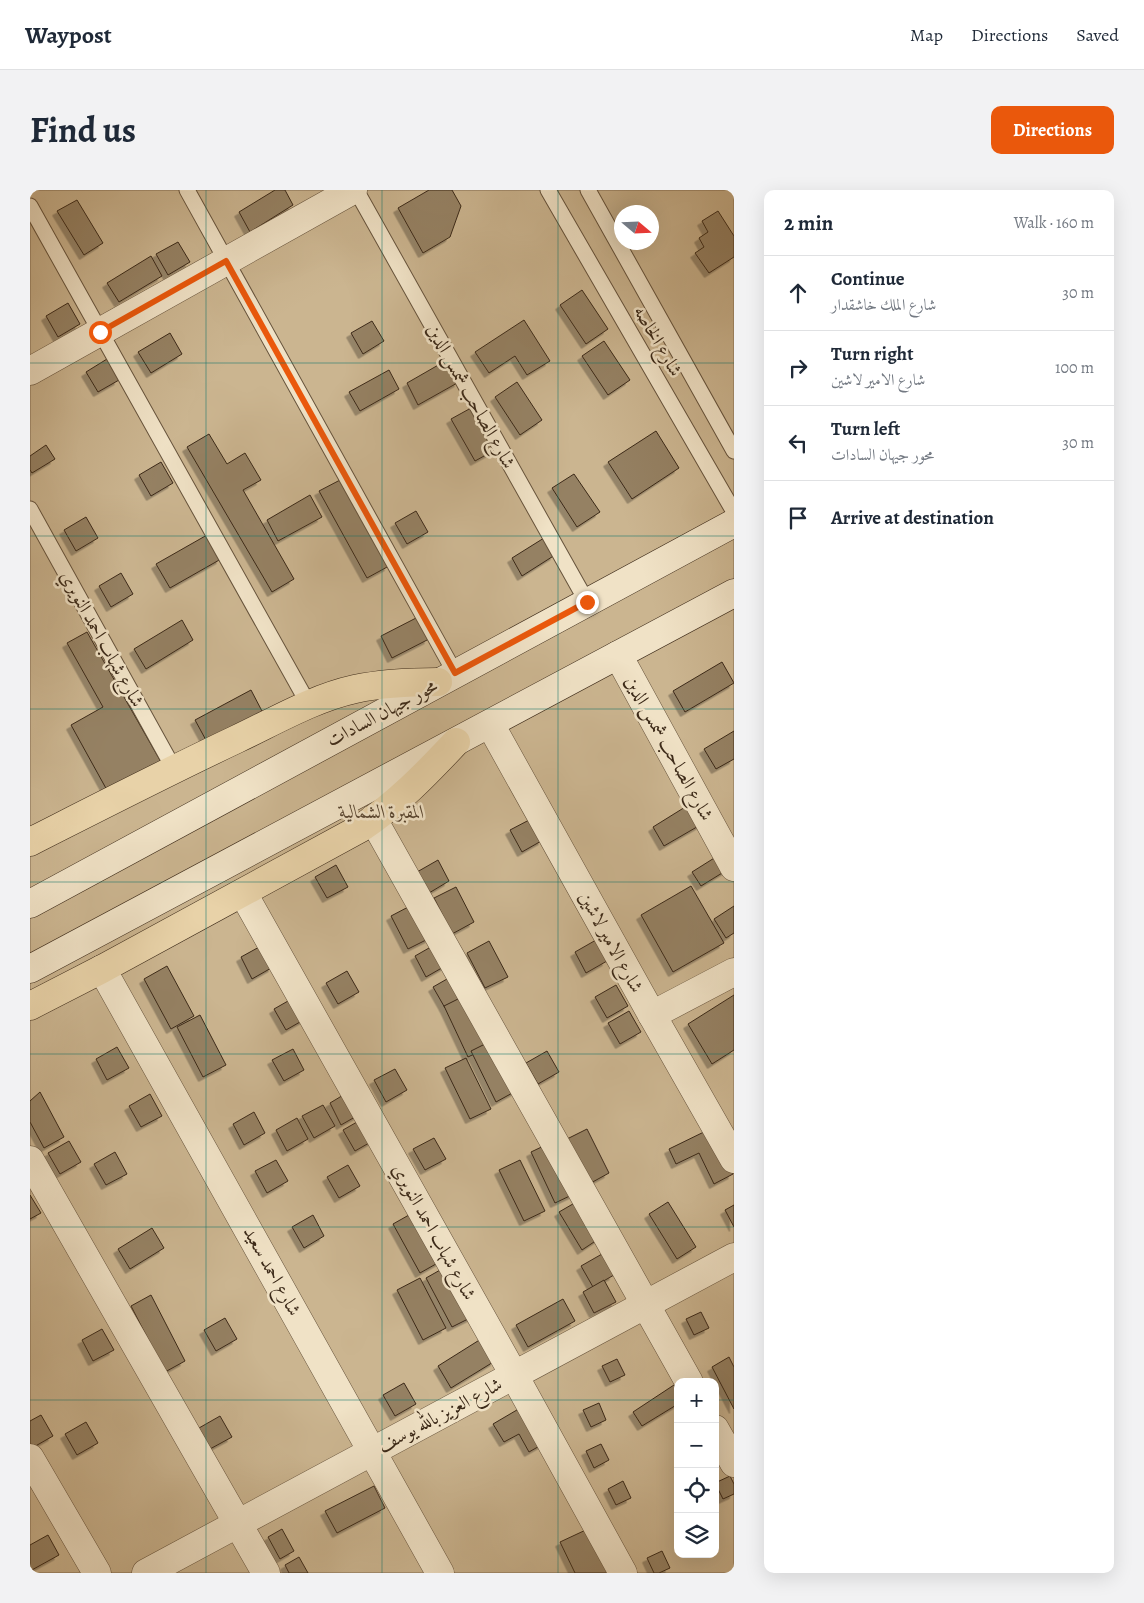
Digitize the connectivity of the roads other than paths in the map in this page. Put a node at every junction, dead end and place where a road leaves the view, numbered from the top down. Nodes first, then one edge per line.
1 (187, 190) edge
2 (354, 190) edge
3 (548, 190) edge
4 (588, 190) edge
5 (30, 206) edge
6 (226, 261) junction
7 (100, 332) junction
8 (30, 371) edge
9 (734, 451) edge
10 (30, 509) edge
11 (734, 512) edge
12 (734, 523) edge
13 (734, 593) edge
14 (587, 602) junction
15 (618, 655) junction
16 (447, 678) junction
17 (308, 705) junction
18 (490, 724) junction
19 (456, 742) junction
20 (174, 769) junction
21 (373, 819) junction
22 (30, 840) edge
23 (734, 867) edge
24 (243, 893) junction
25 (30, 904) edge
26 (30, 969) edge
27 (102, 969) junction
28 (734, 972) edge
29 (30, 1006) edge
30 (652, 1015) junction
31 (734, 1159) edge
32 (30, 1160) edge
33 (734, 1257) edge
34 (646, 1304) junction
35 (514, 1375) junction
36 (687, 1378) edge
37 (719, 1436) edge
38 (373, 1451) junction
39 (30, 1458) edge
40 (734, 1463) edge
41 (238, 1523) junction
42 (96, 1573) edge
43 (146, 1573) edge
44 (266, 1573) edge
45 (440, 1573) edge
46 (624, 1573) edge

1 - 6 lane
2 - 6 street
2 - 14 lane, شارع الصاحب شمس الدين
3 - 11 lane, شارع الخاصه
4 - 9 lane, شارع الخاصه
5 - 7 lane
6 - 7 street
6 - 16 lane
7 - 8 street
7 - 17 lane
10 - 20 lane, شارع شهاب احمد النويري
12 - 14 street, محور جيهان السادات
13 - 15 street
14 - 16 street, محور جيهان السادات
15 - 18 street
15 - 23 street, شارع الصاحب شمس الدين
16 - 17 highway
16 - 25 street, محور جيهان السادات
17 - 20 highway
18 - 19 street
18 - 30 street, شارع الامير لاشين
19 - 21 highway
19 - 26 street
20 - 22 highway
21 - 24 highway
21 - 34 street
24 - 27 highway
24 - 35 street, شارع شهاب احمد النويري
27 - 29 highway
27 - 38 street, شارع احمد سعيد
28 - 30 street
30 - 31 street, شارع الامير لاشين
32 - 41 street
33 - 34 street, شارع العزيز بالله يوسف
34 - 35 street, شارع العزيز بالله يوسف
34 - 36 street
35 - 38 street, شارع العزيز بالله يوسف
35 - 46 street, شارع شهاب احمد النويري
37 - 40 street
38 - 41 street, شارع العزيز بالله يوسف
38 - 45 street, شارع احمد سعيد
39 - 42 street
41 - 43 street, شارع العزيز بالله يوسف
41 - 44 street

